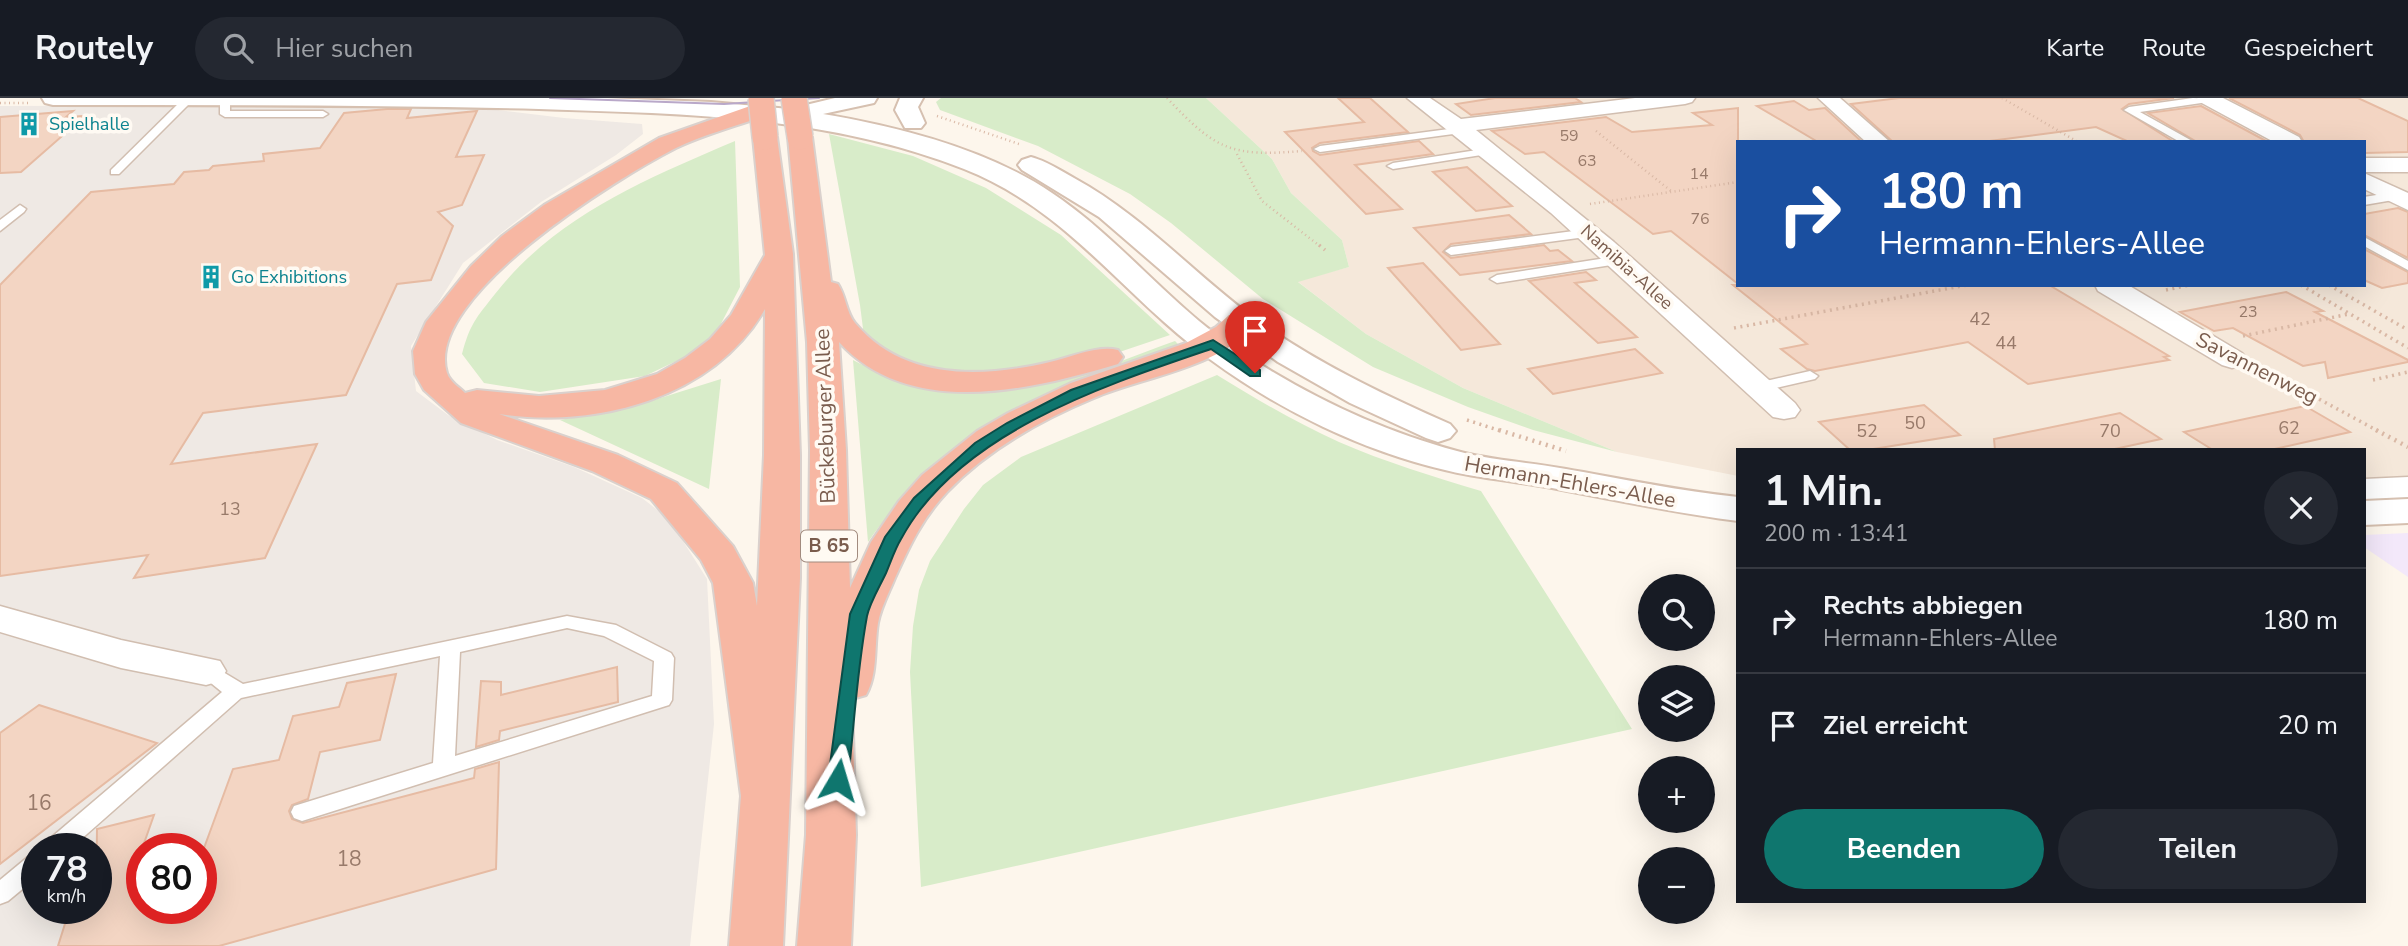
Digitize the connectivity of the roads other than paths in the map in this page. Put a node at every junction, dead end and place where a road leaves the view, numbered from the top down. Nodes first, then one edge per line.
1 (53, 98) edge
2 (190, 98) edge
3 (232, 98) edge
4 (866, 98) edge
5 (1417, 98) edge
6 (1828, 98) edge
7 (1675, 99) edge
8 (2208, 99) edge
9 (834, 104) junction
10 (632, 106) junction
11 (775, 112) edge
12 (920, 112) edge
13 (323, 114) dead end
14 (1461, 128) junction
15 (1877, 140) edge
16 (2185, 140) edge
17 (2287, 140) edge
18 (668, 143) junction
19 (1320, 149) road end
20 (1490, 151) junction
21 (2366, 165) edge
22 (2408, 165) edge
23 (1392, 166) dead end
24 (115, 172) dead end
25 (616, 173) junction
26 (2366, 181) edge
27 (2402, 199) edge
28 (2366, 201) edge
29 (20, 209) dead end
30 (0, 227) edge
31 (1589, 233) junction
32 (2366, 242) edge
33 (1451, 251) dead end
34 (797, 256) junction
35 (1619, 260) junction
36 (2408, 266) edge
37 (1497, 279) dead end
38 (2111, 287) edge
39 (1214, 332) junction
40 (2232, 359) road end
41 (1810, 376) dead end
42 (1758, 387) junction
43 (441, 390) junction
44 (1784, 410) dead end
45 (2408, 487) edge
46 (2366, 489) edge
47 (1736, 509) edge
48 (2408, 511) edge
49 (2366, 513) edge
50 (0, 619) edge
51 (450, 648) junction
52 (221, 681) junction
53 (444, 768) junction
54 (766, 797) junction
55 (302, 811) dead end
56 (73, 833) edge
57 (831, 835) junction
58 (21, 876) edge
59 (0, 894) edge
60 (756, 946) edge
61 (824, 946) edge

1 - 2 street
2 - 3 street
2 - 24 lane
3 - 10 street
3 - 13 lane
4 - 9 street
5 - 14 street, Namibia-Allee
6 - 15 street
7 - 14 street
8 - 16 lane
8 - 17 street
9 - 11 street
9 - 12 street
10 - 11 street
10 - 18 street
11 - 18 highway
11 - 25 highway
11 - 34 highway, Bückeburger Allee / B 65
11 - 34 highway, Bückeburger Allee / B 65
11 - 39 street, Hermann-Ehlers-Allee
12 - 39 street
14 - 19 lane
14 - 20 street, Namibia-Allee
18 - 25 highway
20 - 23 lane
20 - 31 street, Namibia-Allee
21 - 22 street
25 - 43 highway
26 - 27 street
27 - 28 lane
29 - 30 lane
31 - 33 lane
31 - 35 street, Namibia-Allee
32 - 36 lane
34 - 39 highway
34 - 43 highway
34 - 54 highway, Bückeburger Allee / B 65
34 - 57 highway, Bückeburger Allee / B 65
35 - 37 lane
35 - 42 street, Namibia-Allee
38 - 40 street, Savannenweg
39 - 47 street, Hermann-Ehlers-Allee
39 - 57 highway
41 - 42 lane
42 - 44 street, Namibia-Allee
43 - 54 highway
45 - 46 street
48 - 49 street
50 - 52 street
51 - 52 lane
51 - 53 lane
51 - 53 lane
52 - 56 lane
53 - 55 lane
54 - 60 highway, Bückeburger Allee / B 65
57 - 61 highway, Bückeburger Allee / B 65
58 - 59 lane

